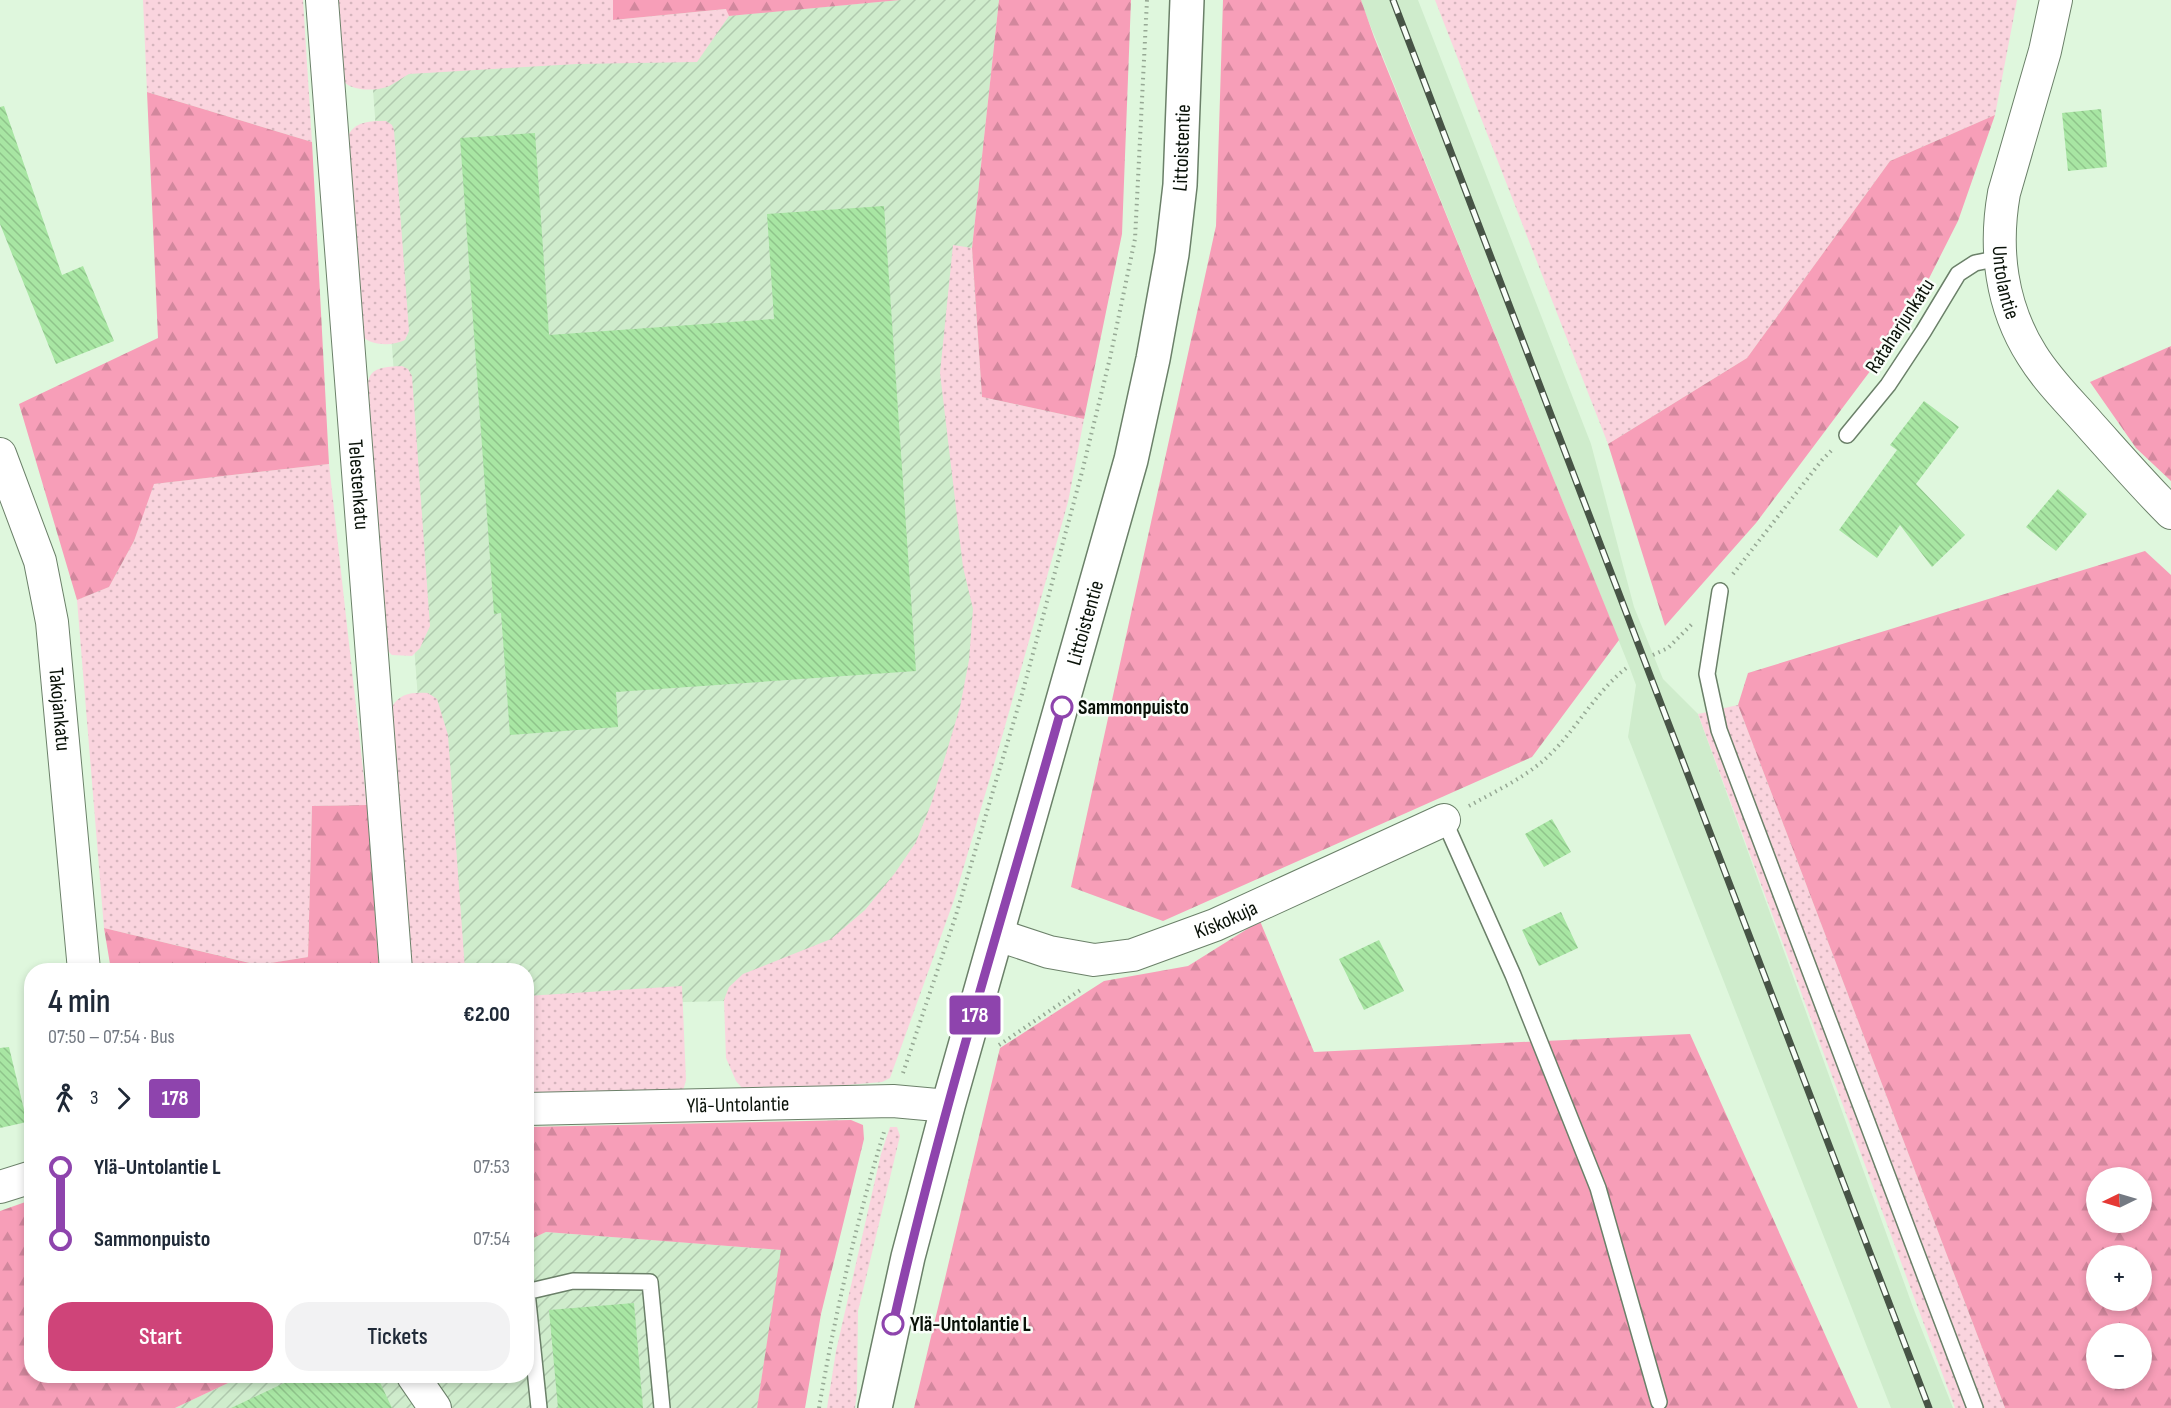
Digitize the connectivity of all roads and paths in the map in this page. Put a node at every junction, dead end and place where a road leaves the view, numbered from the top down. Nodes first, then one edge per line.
1 (322, 0) edge
2 (1146, 0) edge
3 (1187, 0) edge
4 (2056, 0) edge
5 (2000, 258) junction
6 (1847, 435) joint
7 (0, 454) edge
8 (2171, 513) edge
9 (1720, 591) junction
10 (1653, 656) dead end
11 (1629, 666) dead end
12 (1444, 820) junction
13 (998, 935) junction
14 (83, 963) edge
15 (395, 963) edge
16 (1084, 988) dead end
17 (996, 1047) dead end
18 (893, 1101) junction
19 (948, 1106) junction
20 (534, 1109) edge
21 (24, 1180) edge
22 (0, 1187) edge
23 (534, 1290) edge
24 (534, 1360) edge
25 (418, 1383) edge
26 (1659, 1402) dead end
27 (435, 1408) edge
28 (539, 1408) edge
29 (662, 1408) edge
30 (819, 1408) edge
31 (874, 1408) edge
32 (1975, 1408) edge

1 - 15 street, Telestenkatu
2 - 18 path
3 - 13 street, Littoistentie
4 - 5 street, Untolantie
5 - 6 lane, Rataharjunkatu
5 - 8 street, Untolantie
6 - 9 path
7 - 14 street, Takojankatu
9 - 10 path
9 - 32 lane
11 - 12 path
12 - 13 street, Kiskokuja
12 - 26 lane
13 - 19 street, Littoistentie
16 - 17 path
18 - 19 street, Ylä-Untolantie
18 - 20 street, Ylä-Untolantie
18 - 30 path
19 - 31 street, Littoistentie
21 - 22 street
23 - 29 lane
24 - 28 lane
25 - 27 street

